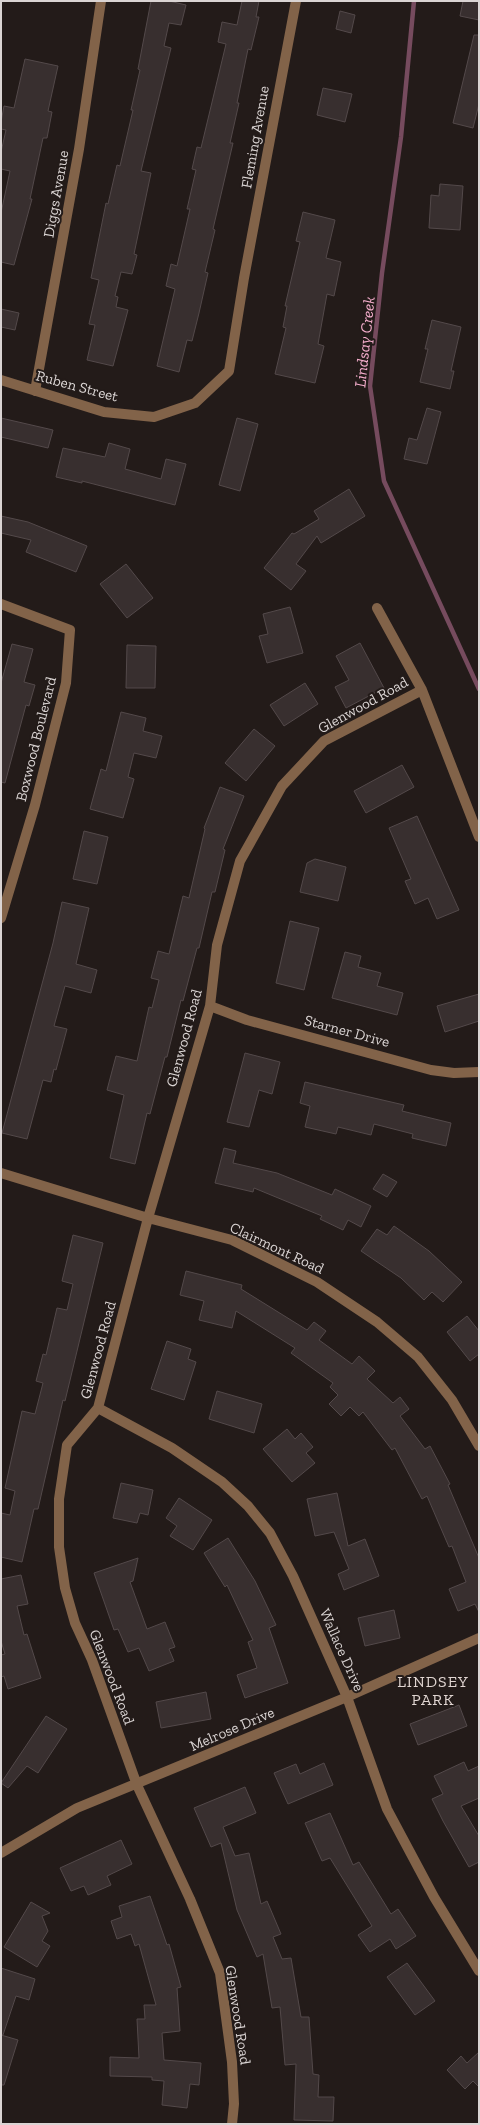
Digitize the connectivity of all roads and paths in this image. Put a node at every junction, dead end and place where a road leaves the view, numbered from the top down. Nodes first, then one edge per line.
1 (101, 1) edge
2 (296, 1) edge
3 (244, 278) joint
4 (1, 380) edge
5 (35, 391) junction
6 (4, 605) edge
7 (377, 608) dead end
8 (422, 690) junction
9 (479, 837) edge
10 (1, 918) edge
11 (210, 1006) junction
12 (479, 1072) edge
13 (1, 1172) edge
14 (148, 1218) junction
15 (98, 1408) junction
16 (479, 1446) edge
17 (479, 1638) edge
18 (347, 1697) junction
19 (137, 1785) junction
20 (1, 1853) edge
21 (479, 1971) edge
22 (232, 2124) edge

1 - 5 street, Diggs Avenue
2 - 3 street, Fleming Avenue
3 - 5 street, Ruben Street
4 - 5 street, Ruben Street
6 - 10 street, Boxwood Boulevard
7 - 8 street
8 - 9 street
8 - 11 street, Glenwood Road
11 - 12 street, Starner Drive
11 - 14 street, Glenwood Road
13 - 14 street, Clairmont Road
14 - 15 street, Glenwood Road
14 - 16 street, Clairmont Road
15 - 18 street, Wallace Drive
15 - 19 street, Glenwood Road
17 - 18 street, Melrose Drive
18 - 19 street, Melrose Drive
18 - 21 street, Wallace Drive
19 - 20 street, Melrose Drive
19 - 22 street, Glenwood Road

